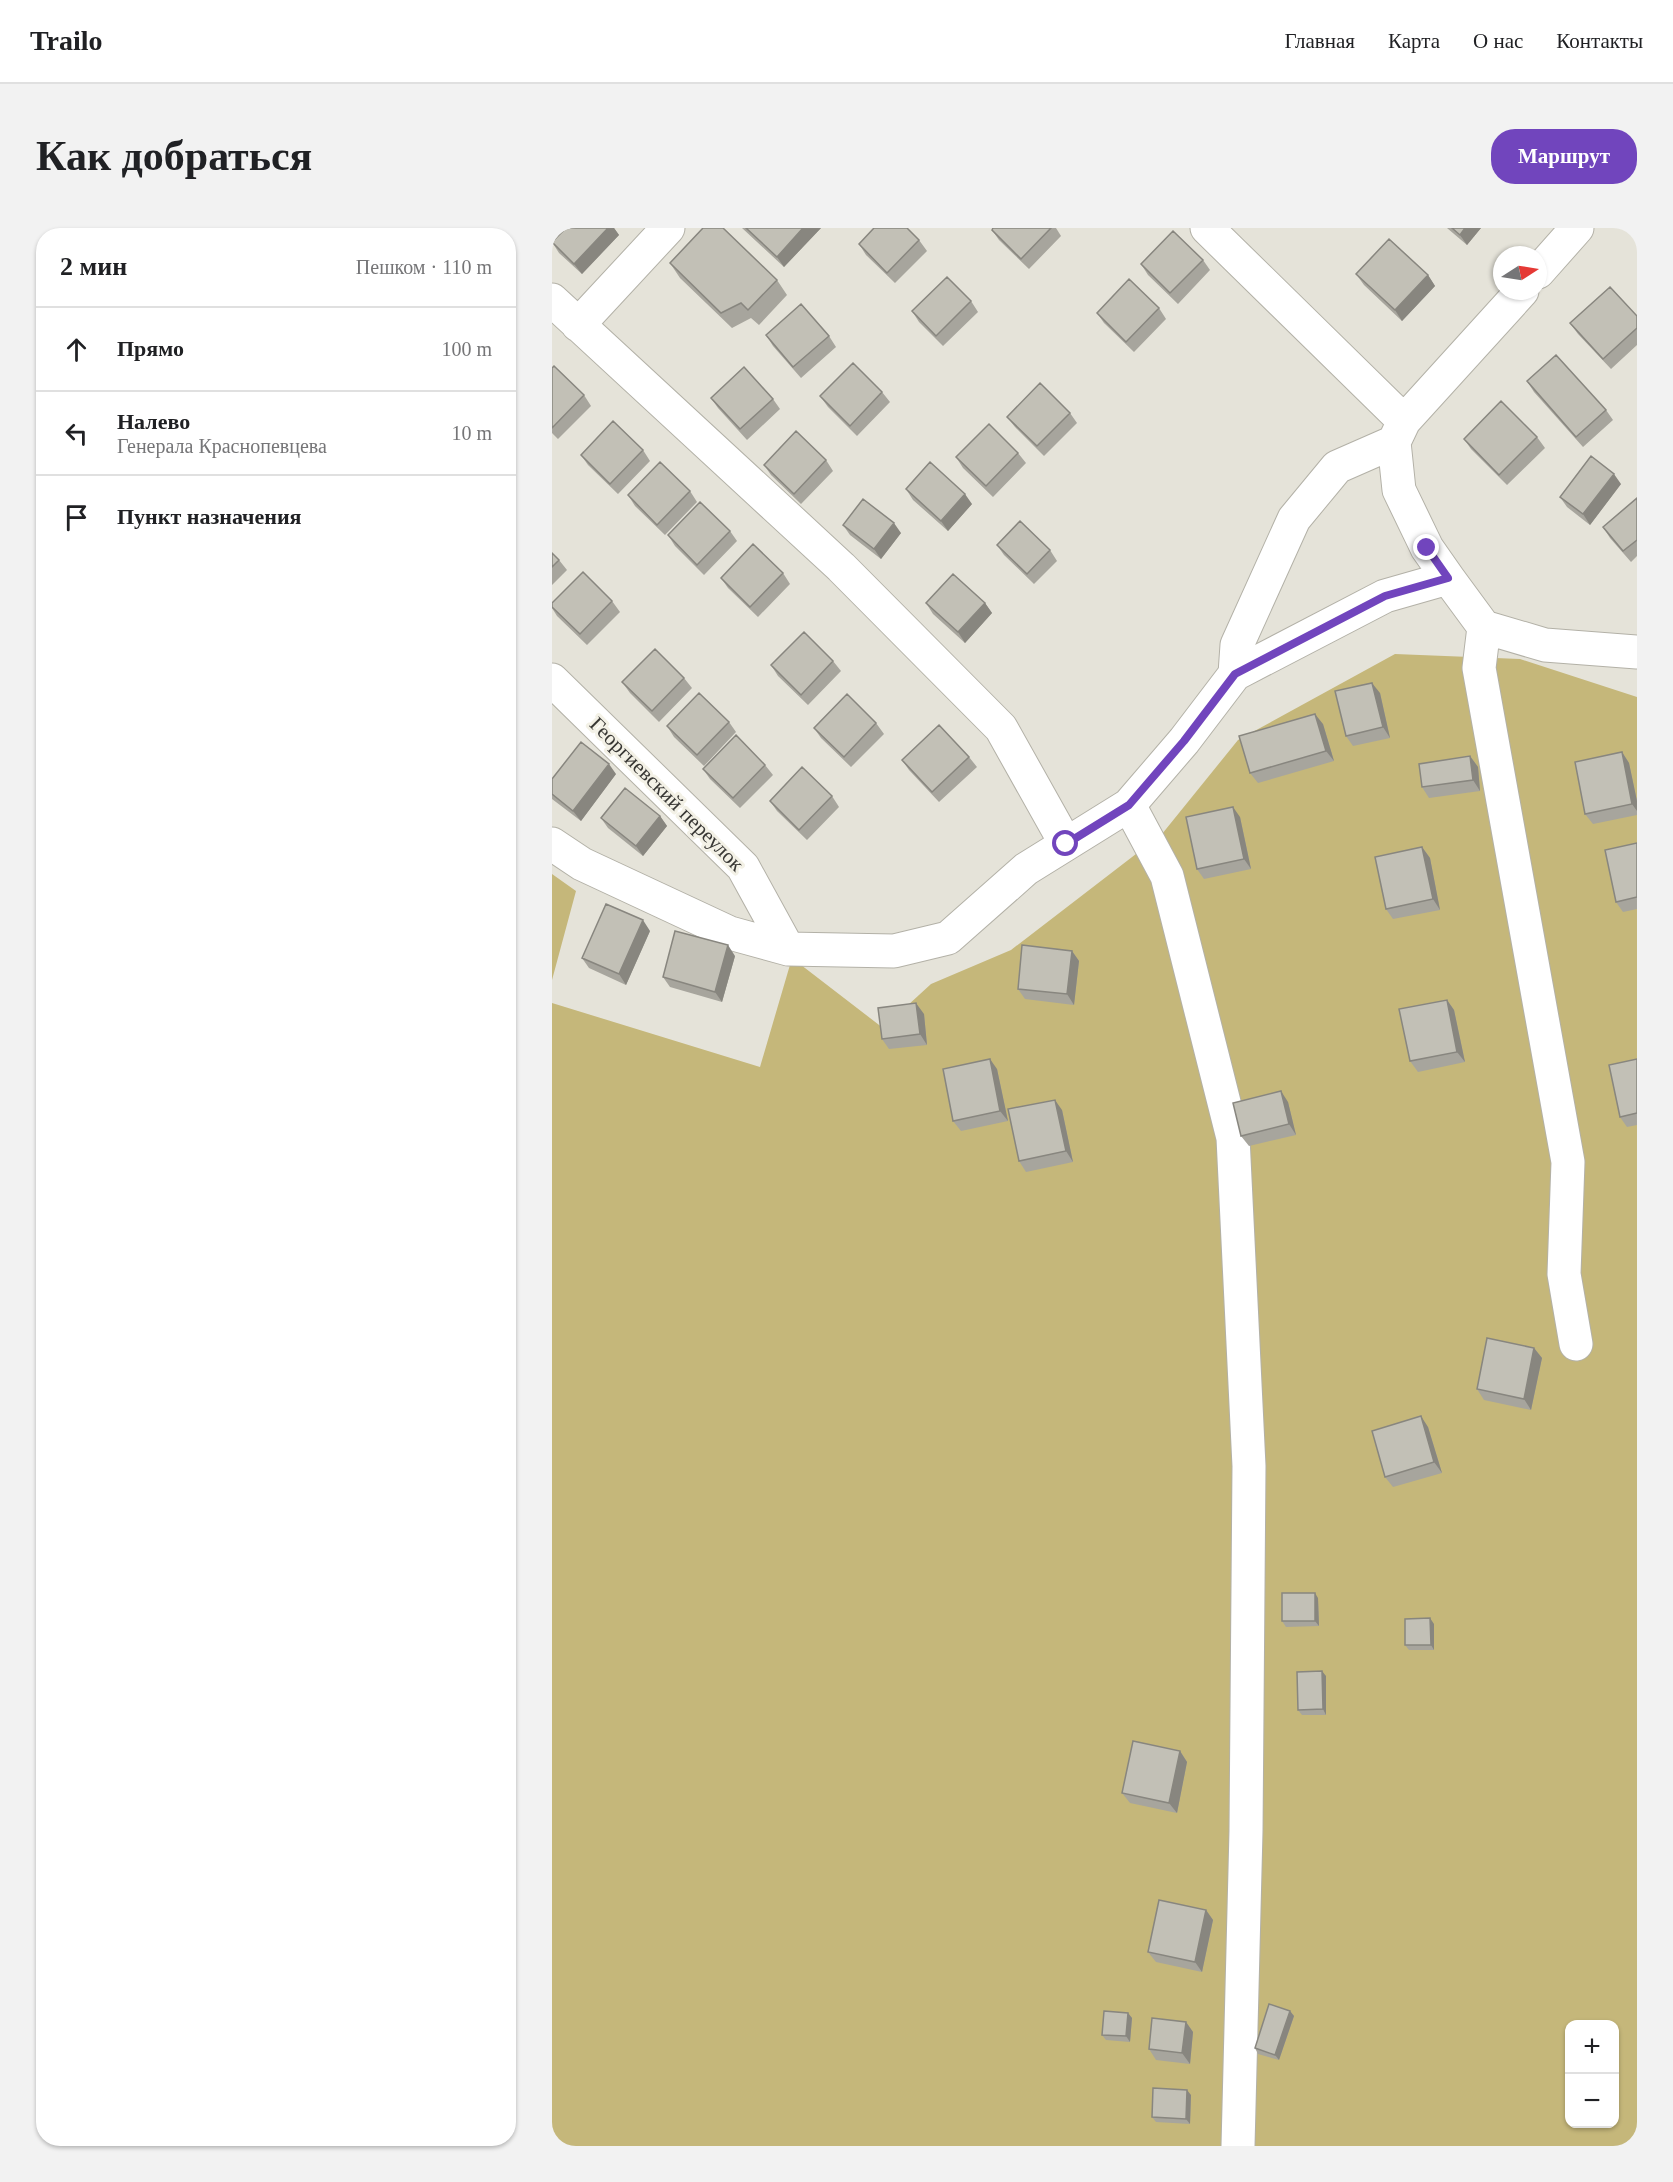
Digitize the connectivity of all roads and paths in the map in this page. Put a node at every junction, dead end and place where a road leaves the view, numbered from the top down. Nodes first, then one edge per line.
1 (668, 228) edge
2 (1207, 228) edge
3 (1577, 228) edge
4 (1547, 262) edge
5 (552, 300) edge
6 (1514, 300) edge
7 (578, 325) junction
8 (1399, 432) junction
9 (1448, 578) junction
10 (1484, 627) junction
11 (1637, 652) edge
12 (1235, 674) junction
13 (552, 680) edge
14 (1129, 805) junction
15 (552, 844) edge
16 (1066, 844) junction
17 (788, 949) junction
18 (1576, 1344) dead end
19 (1238, 2146) edge

1 - 7 street
2 - 8 street
3 - 4 street
5 - 7 street
6 - 8 street
7 - 16 street
8 - 9 street
8 - 12 street
9 - 10 street
9 - 12 street
10 - 11 street
10 - 18 street
12 - 14 street
13 - 17 street, Георгиевский переулок
14 - 16 street
14 - 19 street
15 - 17 street
16 - 17 street

